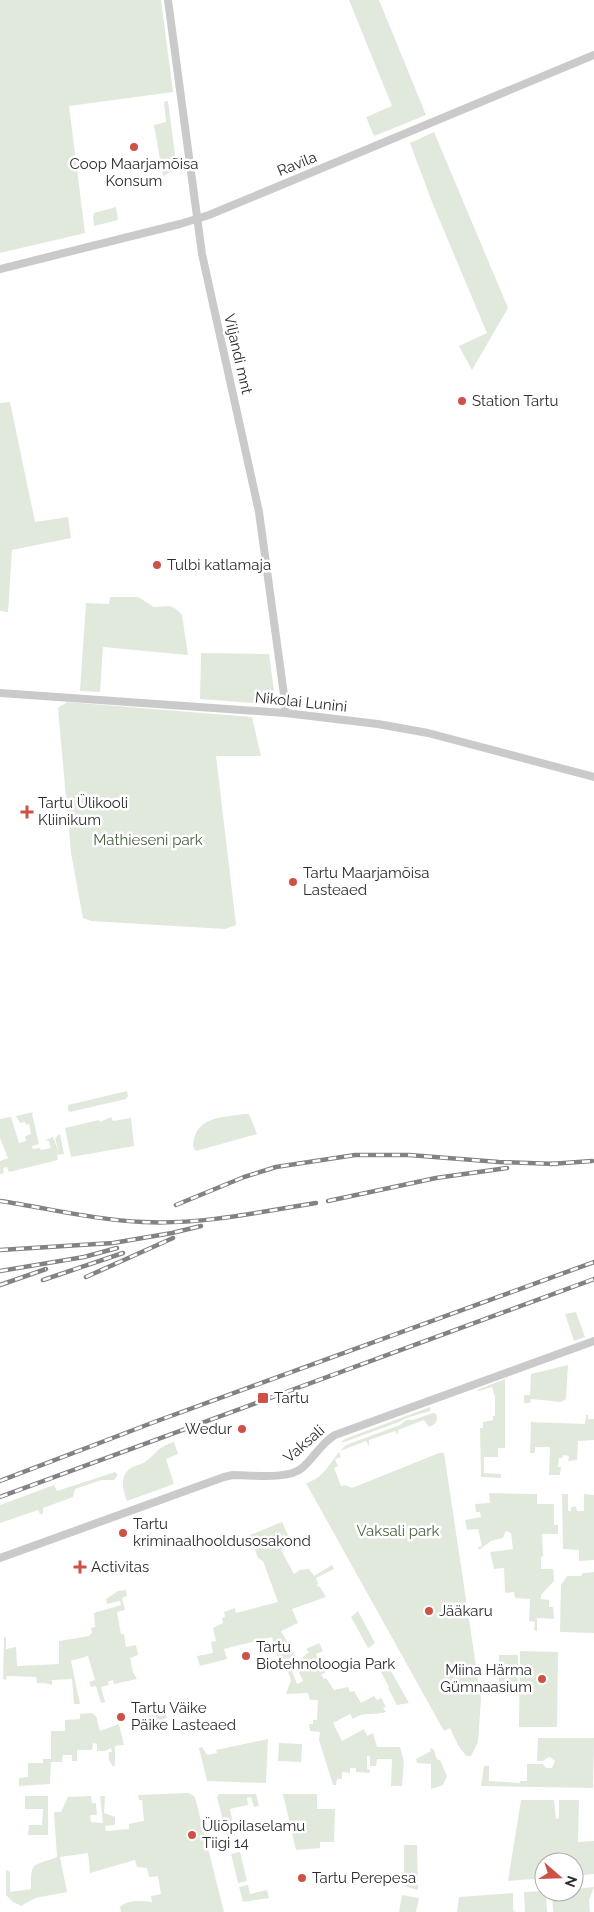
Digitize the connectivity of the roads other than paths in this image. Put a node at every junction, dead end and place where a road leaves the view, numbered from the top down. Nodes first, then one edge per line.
1 (168, 0) edge
2 (594, 54) edge
3 (197, 219) junction
4 (0, 269) edge
5 (0, 693) edge
6 (285, 713) junction
7 (594, 777) edge
8 (594, 1341) edge
9 (0, 1558) edge

1 - 3 street, Viljandi mnt
2 - 3 street, Ravila
3 - 4 street, Ravila
3 - 6 street, Viljandi mnt
5 - 6 street, Nikolai Lunini
6 - 7 street, Nikolai Lunini
8 - 9 street, Vaksali

